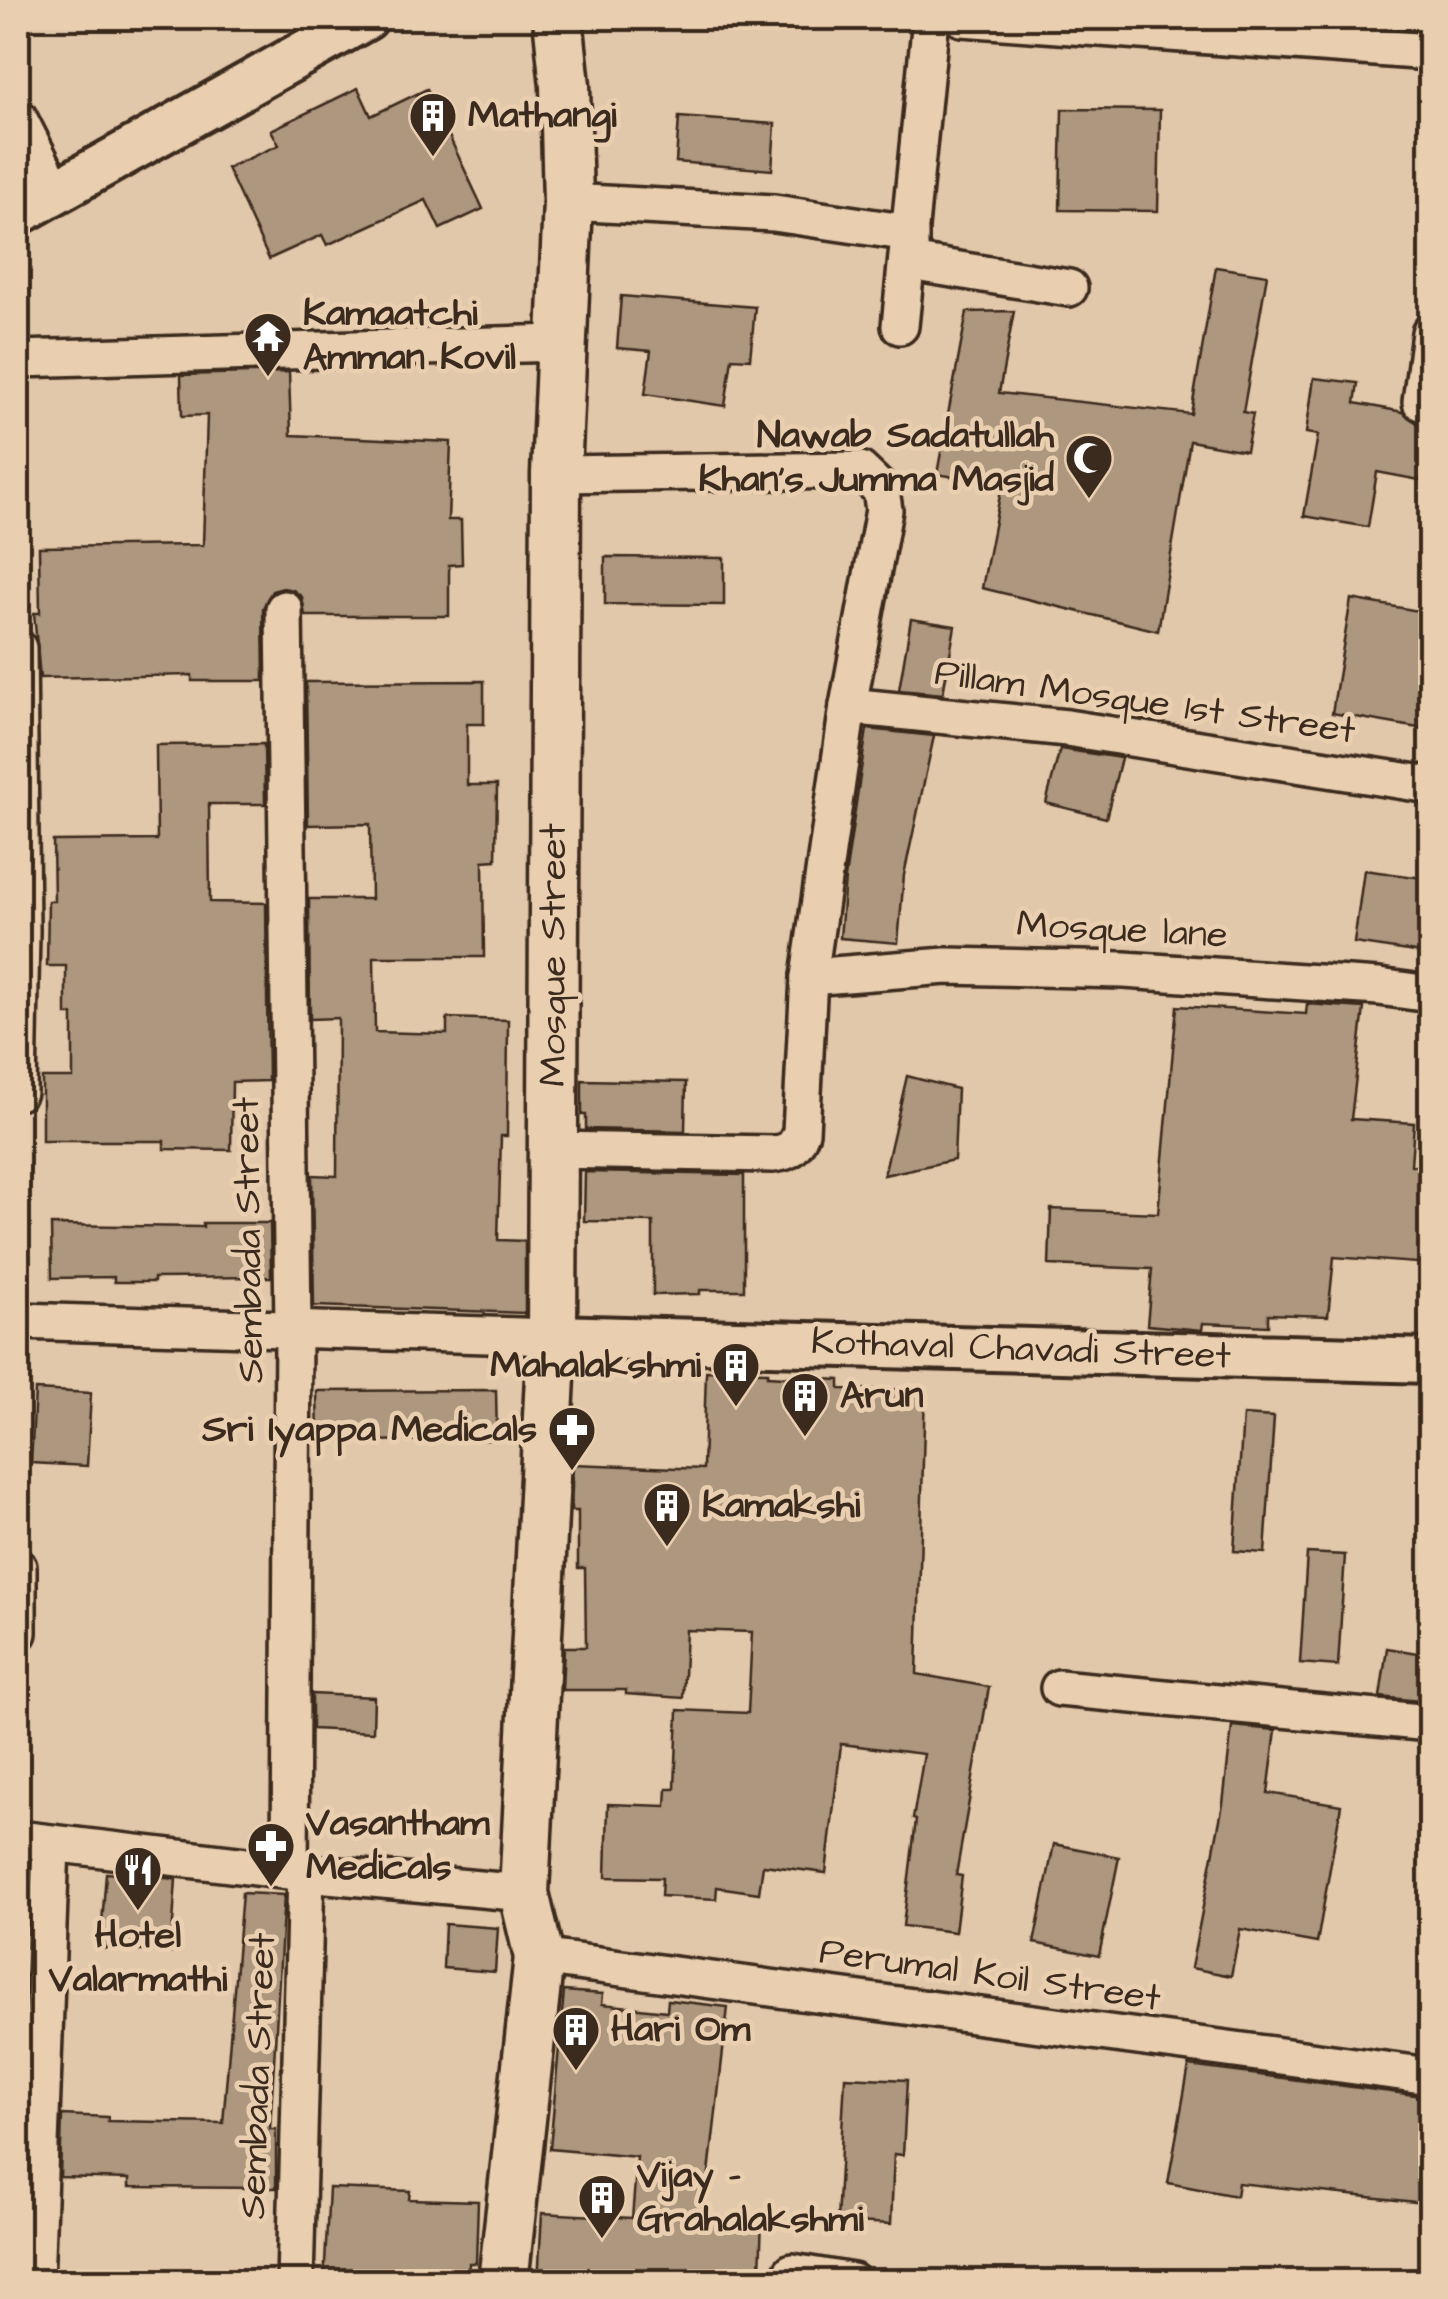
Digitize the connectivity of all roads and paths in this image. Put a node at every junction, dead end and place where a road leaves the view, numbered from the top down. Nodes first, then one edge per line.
1 (366, 18) edge
2 (558, 18) edge
3 (931, 18) edge
4 (962, 18) edge
5 (1430, 52) edge
6 (18, 117) edge
7 (55, 190) junction
8 (568, 202) junction
9 (18, 212) edge
10 (910, 233) junction
11 (1069, 288) dead end
12 (900, 326) dead end
13 (1430, 334) edge
14 (560, 343) junction
15 (18, 359) edge
16 (1420, 402) dead end
17 (556, 474) junction
18 (284, 609) dead end
19 (18, 648) edge
20 (848, 706) junction
21 (1430, 785) edge
22 (809, 977) junction
23 (1430, 994) edge
24 (18, 1092) edge
25 (553, 1150) junction
26 (18, 1321) edge
27 (294, 1327) junction
28 (552, 1337) junction
29 (1430, 1361) edge
30 (18, 1567) edge
31 (18, 1633) edge
32 (1059, 1688) dead end
33 (1430, 1724) edge
34 (34, 1841) edge
35 (298, 1872) junction
36 (524, 1893) junction
37 (539, 1957) junction
38 (1430, 2076) edge
39 (792, 2272) dead end
40 (35, 2282) edge
41 (294, 2282) edge
42 (503, 2282) edge
43 (853, 2282) edge

1 - 7 street
2 - 8 main road, Mosque Street
3 - 10 street
4 - 5 street
6 - 7 street
7 - 9 street
8 - 10 street
8 - 14 main road, Mosque Street
10 - 11 street
10 - 12 street
13 - 16 street
14 - 15 street
14 - 17 main road, Mosque Street
17 - 20 street
17 - 25 main road, Mosque Street
18 - 27 street, Sembada Street
19 - 24 street
20 - 21 street, Pillam Mosque 1st Street
20 - 22 street
22 - 23 street, Mosque lane
22 - 25 street
25 - 28 main road, Mosque Street
26 - 27 street
27 - 28 street
27 - 35 street, Sembada Street
28 - 29 street, Kothaval Chavadi Street
28 - 36 main road, Mosque Street
30 - 31 street
32 - 33 street
34 - 35 street
34 - 40 street
35 - 36 street
35 - 41 street, Sembada Street
36 - 37 main road, Mosque Street
37 - 38 street, Perumal Koil Street
37 - 42 main road, Mosque Street
39 - 43 street

